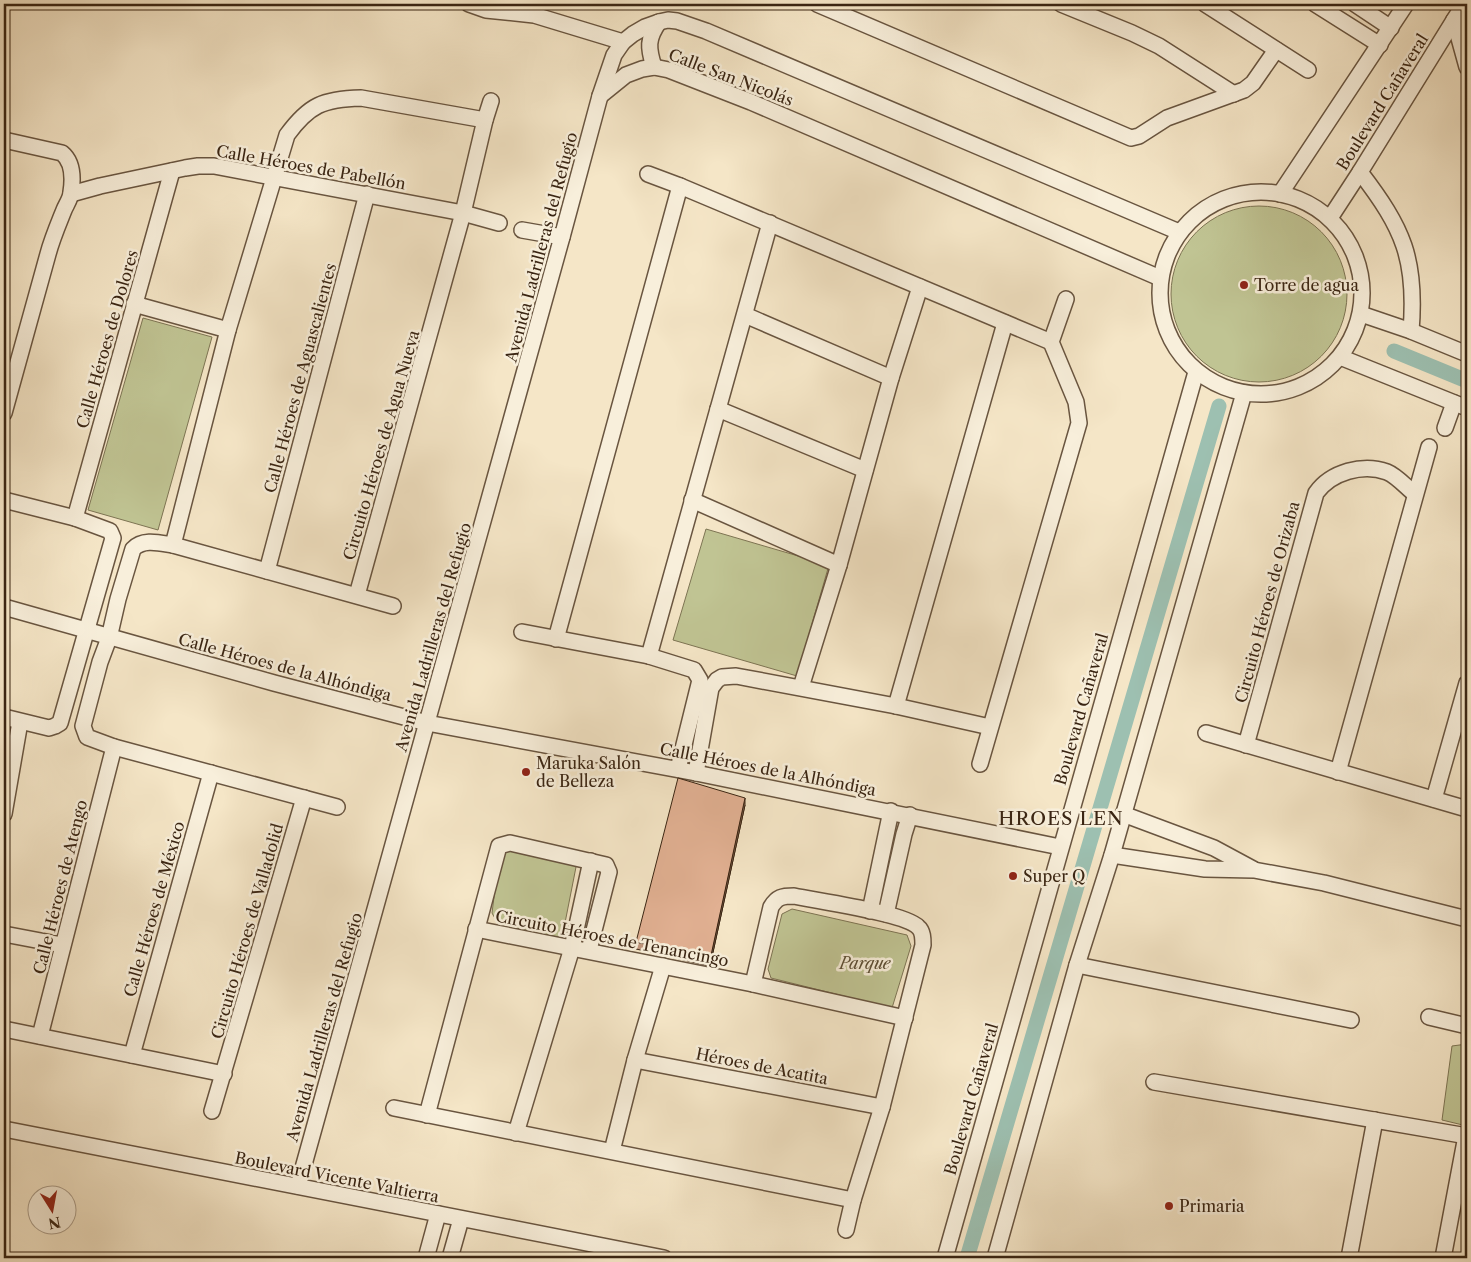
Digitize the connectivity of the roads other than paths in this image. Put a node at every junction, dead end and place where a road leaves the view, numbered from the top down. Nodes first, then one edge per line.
1 (469, 4) edge
2 (816, 4) edge
3 (1061, 4) edge
4 (1204, 4) edge
5 (1315, 4) edge
6 (1355, 4) edge
7 (1406, 4) edge
8 (1464, 4) edge
9 (1454, 20) junction
10 (659, 22) junction
11 (1391, 28) junction
12 (623, 42) junction
13 (1380, 45) junction
14 (1276, 50) junction
15 (654, 67) junction
16 (1467, 67) edge
17 (1308, 70) dead end
18 (1234, 94) junction
19 (600, 96) junction
20 (491, 101) dead end
21 (485, 120) junction
22 (4, 140) edge
23 (172, 171) junction
24 (1360, 172) junction
25 (648, 174) dead end
26 (274, 176) junction
27 (680, 186) junction
28 (72, 194) junction
29 (367, 194) junction
30 (1280, 194) junction
31 (463, 213) junction
32 (1330, 218) junction
33 (499, 223) dead end
34 (770, 224) junction
35 (522, 230) dead end
36 (1179, 232) junction
37 (562, 238) junction
38 (1160, 278) junction
39 (920, 287) junction
40 (1066, 299) dead end
41 (134, 304) junction
42 (1361, 314) junction
43 (745, 315) junction
44 (1005, 323) junction
45 (228, 330) junction
46 (1411, 331) junction
47 (1051, 342) junction
48 (1467, 354) edge
49 (1340, 358) junction
50 (1196, 372) junction
51 (891, 378) junction
52 (1244, 394) junction
53 (1461, 406) edge
54 (718, 409) junction
55 (4, 413) edge
56 (1444, 428) dead end
57 (1429, 447) dead end
58 (865, 470) junction
59 (1416, 494) junction
60 (4, 500) edge
61 (692, 500) junction
62 (75, 518) junction
63 (173, 545) junction
64 (839, 565) junction
65 (267, 571) junction
66 (357, 595) junction
67 (393, 606) dead end
68 (4, 607) edge
69 (86, 631) junction
70 (522, 632) dead end
71 (109, 638) junction
72 (556, 639) junction
73 (650, 656) junction
74 (1467, 683) edge
75 (801, 687) junction
76 (896, 706) junction
77 (4, 717) edge
78 (20, 722) junction
79 (427, 723) junction
80 (990, 727) junction
81 (1206, 733) dead end
82 (1246, 745) junction
83 (114, 747) junction
84 (980, 764) dead end
85 (678, 769) junction
86 (1338, 772) junction
87 (210, 773) junction
88 (696, 773) junction
89 (304, 798) junction
90 (1434, 799) junction
91 (337, 807) dead end
92 (1467, 809) edge
93 (891, 811) junction
94 (4, 814) edge
95 (1123, 814) junction
96 (910, 815) junction
97 (1060, 847) junction
98 (1112, 855) junction
99 (591, 861) junction
100 (1254, 870) junction
101 (870, 911) junction
102 (886, 914) junction
103 (1467, 919) edge
104 (476, 929) junction
105 (4, 934) edge
106 (62, 945) junction
107 (572, 948) junction
108 (589, 950) junction
109 (1077, 965) junction
110 (663, 966) junction
111 (753, 984) junction
112 (1429, 1017) dead end
113 (905, 1018) junction
114 (1351, 1020) dead end
115 (1467, 1026) edge
116 (4, 1029) edge
117 (40, 1036) junction
118 (132, 1055) junction
119 (635, 1060) junction
120 (224, 1074) junction
121 (1154, 1082) dead end
122 (882, 1107) junction
123 (394, 1108) dead end
124 (212, 1112) dead end
125 (427, 1115) junction
126 (1375, 1120) junction
127 (4, 1129) edge
128 (516, 1133) junction
129 (1467, 1136) edge
130 (612, 1151) junction
131 (298, 1186) junction
132 (853, 1200) junction
133 (438, 1214) junction
134 (461, 1219) junction
135 (846, 1230) dead end
136 (426, 1258) edge
137 (450, 1258) edge
138 (664, 1258) edge
139 (945, 1258) edge
140 (995, 1258) edge
141 (1348, 1258) edge
142 (1443, 1258) edge

1 - 12 street
2 - 18 street
3 - 18 street
4 - 14 street
5 - 13 street
6 - 11 street
7 - 11 street, Boulevard Cañaveral
8 - 9 street, Boulevard Cañaveral
9 - 16 street
9 - 24 street, Boulevard Cañaveral
10 - 12 street, Calle San Nicolás
10 - 15 street
10 - 36 street, Calle San Nicolás
11 - 13 street, Boulevard Cañaveral
12 - 19 street, Calle San Nicolás
13 - 30 street, Boulevard Cañaveral
14 - 17 street
14 - 18 street
15 - 19 street, Calle San Nicolás
15 - 38 street, Calle San Nicolás
19 - 37 street, Avenida Ladrilleras del Refugio
20 - 21 street, Circuito Héroes de Agua Nueva
21 - 26 street
21 - 31 street, Circuito Héroes de Agua Nueva
22 - 28 street
23 - 26 street, Calle Héroes de Pabellón
23 - 28 street, Calle Héroes de Pabellón
23 - 41 street, Calle Héroes de Dolores
24 - 32 street, Boulevard Cañaveral
24 - 46 street
25 - 27 street
26 - 29 street, Calle Héroes de Pabellón
26 - 45 street
27 - 34 street
27 - 72 street
28 - 55 street
29 - 31 street, Calle Héroes de Pabellón
29 - 65 street, Calle Héroes de Aguascalientes
30 - 32 street
30 - 36 street
31 - 33 street, Calle Héroes de Pabellón
31 - 66 street, Circuito Héroes de Agua Nueva
32 - 42 street
34 - 39 street
34 - 43 street
35 - 37 street
36 - 38 street
37 - 79 street, Avenida Ladrilleras del Refugio
38 - 50 street
39 - 44 street
39 - 51 street
40 - 47 street
41 - 45 street
41 - 62 street, Calle Héroes de Dolores
42 - 46 street
42 - 49 street
43 - 51 street
43 - 54 street
44 - 47 street
44 - 76 street
45 - 63 street
46 - 48 street
47 - 80 street
49 - 52 street
49 - 53 street
50 - 52 street
50 - 97 street, Boulevard Cañaveral
51 - 58 street
52 - 95 street
53 - 56 street
54 - 58 street
54 - 61 street
57 - 59 street
58 - 64 street
59 - 82 street, Circuito Héroes de Orizaba
59 - 86 street
60 - 62 street
61 - 64 street
61 - 73 street
62 - 69 street
63 - 65 street
63 - 71 street
64 - 75 street
65 - 66 street
66 - 67 street
68 - 69 street, Calle Héroes de la Alhóndiga
69 - 71 street, Calle Héroes de la Alhóndiga
69 - 78 street
70 - 72 street
71 - 79 street, Calle Héroes de la Alhóndiga
71 - 83 street
72 - 73 street
73 - 85 street
74 - 90 street
75 - 76 street
75 - 88 street
76 - 80 street
77 - 78 street
78 - 94 street
79 - 85 street, Calle Héroes de la Alhóndiga
79 - 131 street, Avenida Ladrilleras del Refugio
80 - 84 street
81 - 82 street
82 - 86 street
83 - 87 street
83 - 106 street, Calle Héroes de Atengo
85 - 88 street, Calle Héroes de la Alhóndiga
86 - 90 street
87 - 89 street
87 - 118 street, Calle Héroes de México
88 - 93 street, Calle Héroes de la Alhóndiga
89 - 91 street
89 - 120 street, Circuito Héroes de Valladolid
90 - 92 street
93 - 96 street, Calle Héroes de la Alhóndiga
93 - 101 street
95 - 98 street
95 - 100 street
96 - 97 street, Calle Héroes de la Alhóndiga
96 - 102 street
97 - 139 street, Boulevard Cañaveral
98 - 100 street
98 - 109 street
99 - 104 street
99 - 107 street
99 - 108 street
100 - 103 street
101 - 102 street
101 - 111 street
102 - 113 street
104 - 107 street, Circuito Héroes de Tenancingo
104 - 125 street, Circuito Héroes de Tenancingo
105 - 106 street
106 - 117 street, Calle Héroes de Atengo
107 - 108 street, Circuito Héroes de Tenancingo
107 - 128 street
108 - 110 street, Circuito Héroes de Tenancingo
109 - 114 street
109 - 140 street
110 - 111 street, Circuito Héroes de Tenancingo
110 - 119 street
111 - 113 street, Circuito Héroes de Tenancingo
112 - 115 street
113 - 122 street
116 - 117 street
117 - 118 street
118 - 120 street
119 - 122 street, Héroes de Acatita
119 - 130 street
120 - 124 street, Circuito Héroes de Valladolid
121 - 126 street
122 - 132 street
123 - 125 street
125 - 128 street
126 - 129 street
126 - 141 street
127 - 131 street, Boulevard Vicente Valtierra
128 - 130 street
129 - 142 street
130 - 132 street
131 - 133 street, Boulevard Vicente Valtierra
132 - 135 street
133 - 134 street, Boulevard Vicente Valtierra
133 - 136 street
134 - 137 street
134 - 138 street, Boulevard Vicente Valtierra

